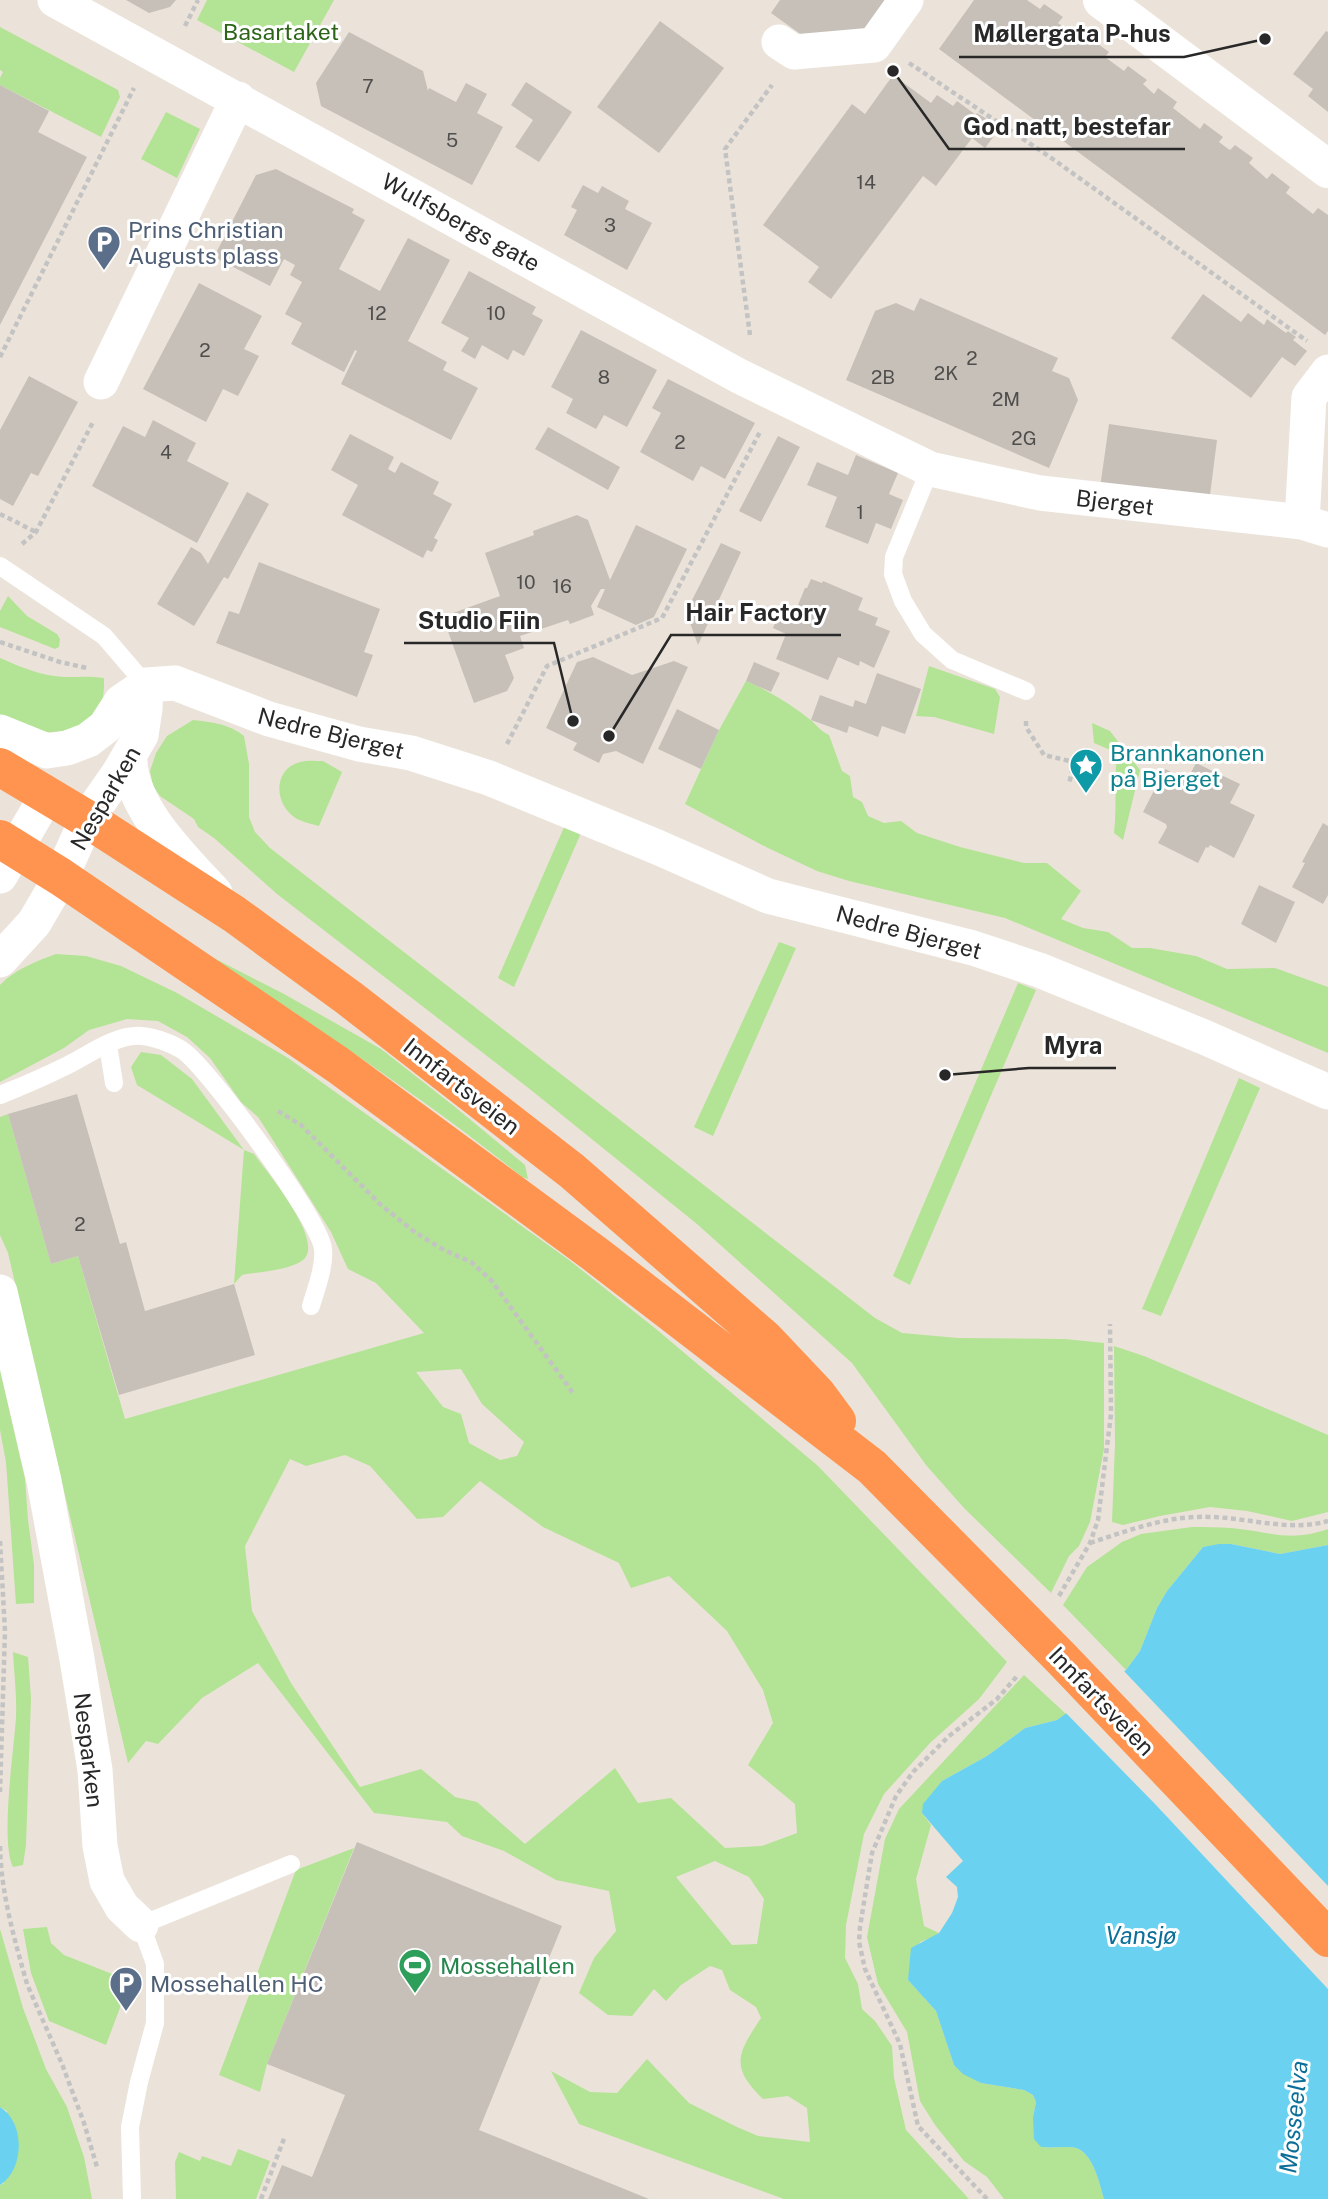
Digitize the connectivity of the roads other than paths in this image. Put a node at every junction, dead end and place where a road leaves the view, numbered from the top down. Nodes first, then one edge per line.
1 (55, 0) edge
2 (906, 0) edge
3 (1102, 0) edge
4 (779, 42) dead end
5 (238, 99) junction
6 (1328, 169) edge
7 (1328, 372) edge
8 (101, 382) road end
9 (869, 440) joint
10 (930, 469) junction
11 (1315, 526) edge
12 (0, 566) edge
13 (161, 684) junction
14 (1026, 691) dead end
15 (0, 732) edge
16 (130, 755) junction
17 (0, 767) edge
18 (47, 795) junction
19 (87, 819) junction
20 (5, 854) edge
21 (61, 877) junction
22 (234, 914) junction
23 (0, 960) edge
24 (108, 1045) junction
25 (114, 1083) dead end
26 (1328, 1092) edge
27 (0, 1095) edge
28 (0, 1292) edge
29 (311, 1306) dead end
30 (872, 1467) junction
31 (291, 1864) dead end
32 (141, 1925) junction
33 (1328, 1938) edge
34 (132, 2199) edge

1 - 5 street, Wulfsbergs gate
2 - 4 street
3 - 6 street
5 - 8 street
5 - 9 street, Wulfsbergs gate
7 - 11 street, Bjerget
9 - 10 street, Bjerget
10 - 11 street, Bjerget
10 - 14 lane
12 - 13 lane
13 - 15 street
13 - 16 street, Nesparken
13 - 26 street, Nedre Bjerget
16 - 19 street, Nesparken
16 - 22 street
17 - 18 highway, Innfartsveien
18 - 19 highway, Innfartsveien
18 - 20 street
19 - 21 street, Nesparken
19 - 22 highway, Innfartsveien
20 - 21 highway, Innfartsveien
21 - 23 street, Nesparken
21 - 30 highway, Innfartsveien
22 - 30 highway, Innfartsveien
24 - 25 lane
24 - 27 lane
24 - 29 lane
28 - 32 street, Nesparken
30 - 33 highway, Innfartsveien
31 - 32 lane
32 - 34 lane, Nesparken

